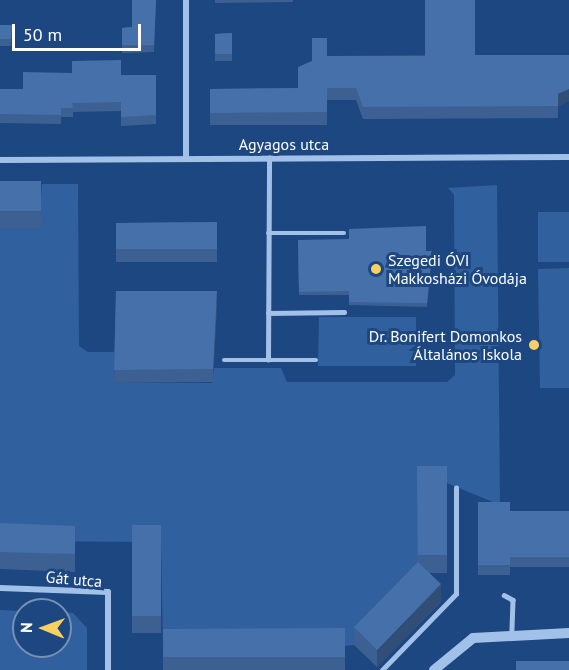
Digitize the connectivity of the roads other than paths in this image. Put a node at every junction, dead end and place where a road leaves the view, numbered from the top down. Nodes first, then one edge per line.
1 (186, 0) edge
2 (569, 157) edge
3 (186, 158) junction
4 (269, 158) junction
5 (0, 160) edge
6 (268, 233) junction
7 (344, 233) dead end
8 (344, 312) dead end
9 (268, 313) junction
10 (224, 360) dead end
11 (268, 360) junction
12 (316, 360) dead end
13 (456, 488) dead end
14 (0, 588) edge
15 (504, 595) dead end
16 (512, 633) junction
17 (569, 633) edge
18 (108, 670) edge
19 (382, 670) edge
20 (434, 670) edge

1 - 3 street
2 - 4 street, Agyagos utca
3 - 4 street, Agyagos utca
3 - 5 street, Agyagos utca
4 - 6 lane
6 - 7 lane
6 - 9 lane
8 - 9 lane
9 - 11 lane
10 - 11 lane
11 - 12 lane
13 - 19 lane
14 - 18 street, Gát utca
15 - 16 lane
16 - 17 street
16 - 20 street

